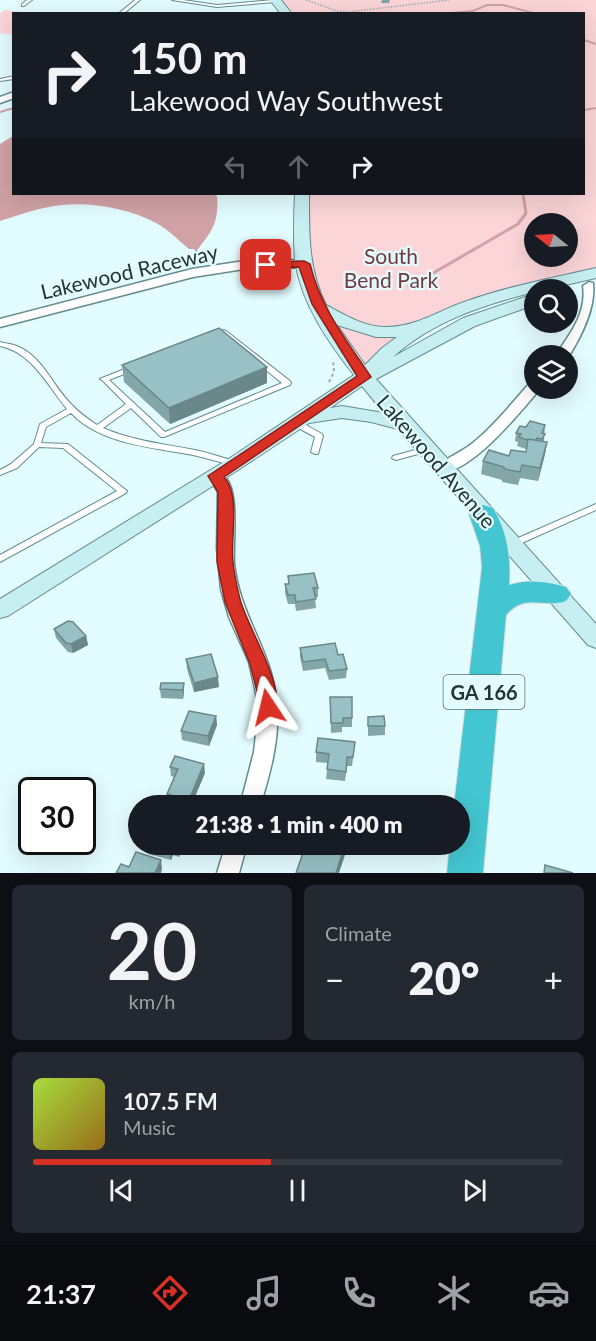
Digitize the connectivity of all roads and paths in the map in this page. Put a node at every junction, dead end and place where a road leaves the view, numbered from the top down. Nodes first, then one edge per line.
1 (30, 0) edge
2 (138, 0) edge
3 (174, 0) edge
4 (275, 0) edge
5 (306, 0) edge
6 (449, 0) edge
7 (23, 5) dead end
8 (123, 12) edge
9 (285, 12) edge
10 (302, 195) edge
11 (304, 264) junction
12 (594, 281) edge
13 (578, 287) edge
14 (524, 303) edge
15 (320, 308) junction
16 (440, 318) junction
17 (0, 323) edge
18 (0, 344) edge
19 (568, 345) edge
20 (364, 377) junction
21 (524, 398) edge
22 (131, 404) junction
23 (72, 409) junction
24 (299, 421) junction
25 (405, 425) junction
26 (98, 428) junction
27 (36, 445) junction
28 (426, 449) junction
29 (315, 452) dead end
30 (396, 458) dead end
31 (234, 464) junction
32 (443, 468) junction
33 (0, 473) edge
34 (216, 476) junction
35 (596, 507) edge
36 (483, 514) junction
37 (511, 545) junction
38 (0, 559) edge
39 (556, 594) junction
40 (0, 610) edge
41 (492, 612) junction
42 (596, 639) edge
43 (253, 795) edge
44 (234, 855) edge
45 (228, 873) edge
46 (465, 873) edge

1 - 7 lane
2 - 8 lane
3 - 4 lane
4 - 9 main road
5 - 6 path
10 - 11 main road, Lakewood Avenue
11 - 15 main road, Lakewood Avenue
11 - 17 street, Lakewood Raceway
12 - 13 main road
12 - 16 main road
12 - 19 street
14 - 20 main road
15 - 16 main road
15 - 20 main road, Lakewood Avenue
16 - 20 main road
18 - 23 lane
20 - 24 main road
20 - 25 main road, Lakewood Avenue
21 - 32 street
22 - 22 lane
22 - 26 lane
23 - 26 lane
23 - 27 lane
24 - 25 main road
24 - 29 lane
24 - 31 main road
25 - 28 main road, Lakewood Avenue
26 - 31 lane
27 - 33 lane
27 - 38 lane
28 - 30 lane
28 - 32 main road, Lakewood Avenue
31 - 34 main road
32 - 36 main road, Lakewood Avenue
34 - 40 main road
34 - 43 street
35 - 37 lane
36 - 37 main road, Lakewood Avenue
36 - 41 highway, GA 166
37 - 39 main road, Lakewood Avenue
39 - 41 highway
39 - 42 main road, Lakewood Avenue
41 - 46 highway, GA 166
44 - 45 street

